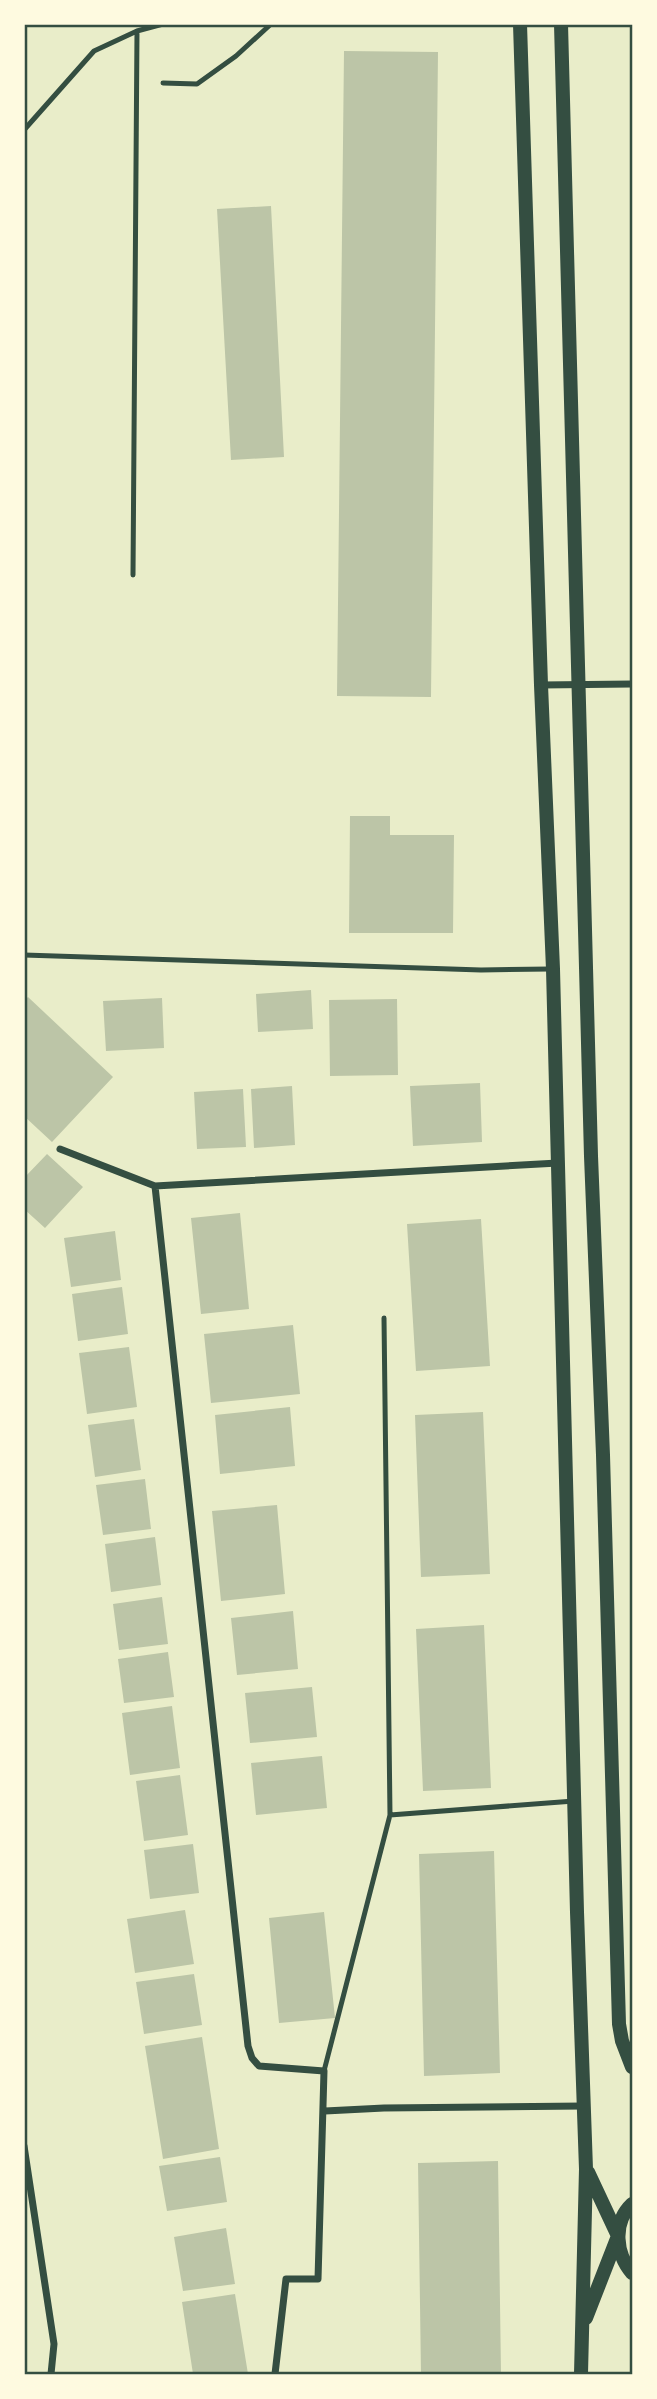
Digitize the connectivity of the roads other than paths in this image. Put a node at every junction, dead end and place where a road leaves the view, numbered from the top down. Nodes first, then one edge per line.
1 (163, 24) edge
2 (271, 24) edge
3 (520, 24) edge
4 (561, 24) edge
5 (137, 31) junction
6 (163, 83) dead end
7 (24, 130) edge
8 (133, 575) dead end
9 (632, 684) edge
10 (541, 685) junction
11 (579, 685) junction
12 (24, 955) edge
13 (553, 969) junction
14 (60, 1149) dead end
15 (558, 1163) junction
16 (155, 1186) junction
17 (384, 1318) dead end
18 (574, 1801) junction
19 (390, 1815) junction
20 (631, 2064) edge
21 (324, 2071) junction
22 (583, 2106) junction
23 (325, 2111) junction
24 (24, 2146) edge
25 (586, 2169) junction
26 (632, 2204) edge
27 (618, 2236) junction
28 (632, 2273) edge
29 (582, 2329) junction
30 (51, 2375) edge
31 (275, 2375) edge
32 (581, 2375) edge

1 - 5 lane
2 - 6 lane
3 - 10 main road
4 - 11 main road
5 - 7 lane
5 - 8 lane
9 - 11 street
10 - 11 street
10 - 13 main road
11 - 20 main road
12 - 13 lane
13 - 15 main road
14 - 16 street
15 - 16 street
15 - 18 main road
16 - 21 street
17 - 19 lane
18 - 19 lane
18 - 22 main road
19 - 21 lane
21 - 23 street
22 - 23 street
22 - 25 main road
23 - 31 street
24 - 30 street
25 - 27 main road
25 - 29 main road
26 - 27 main road
27 - 28 main road
27 - 29 main road
29 - 32 main road

